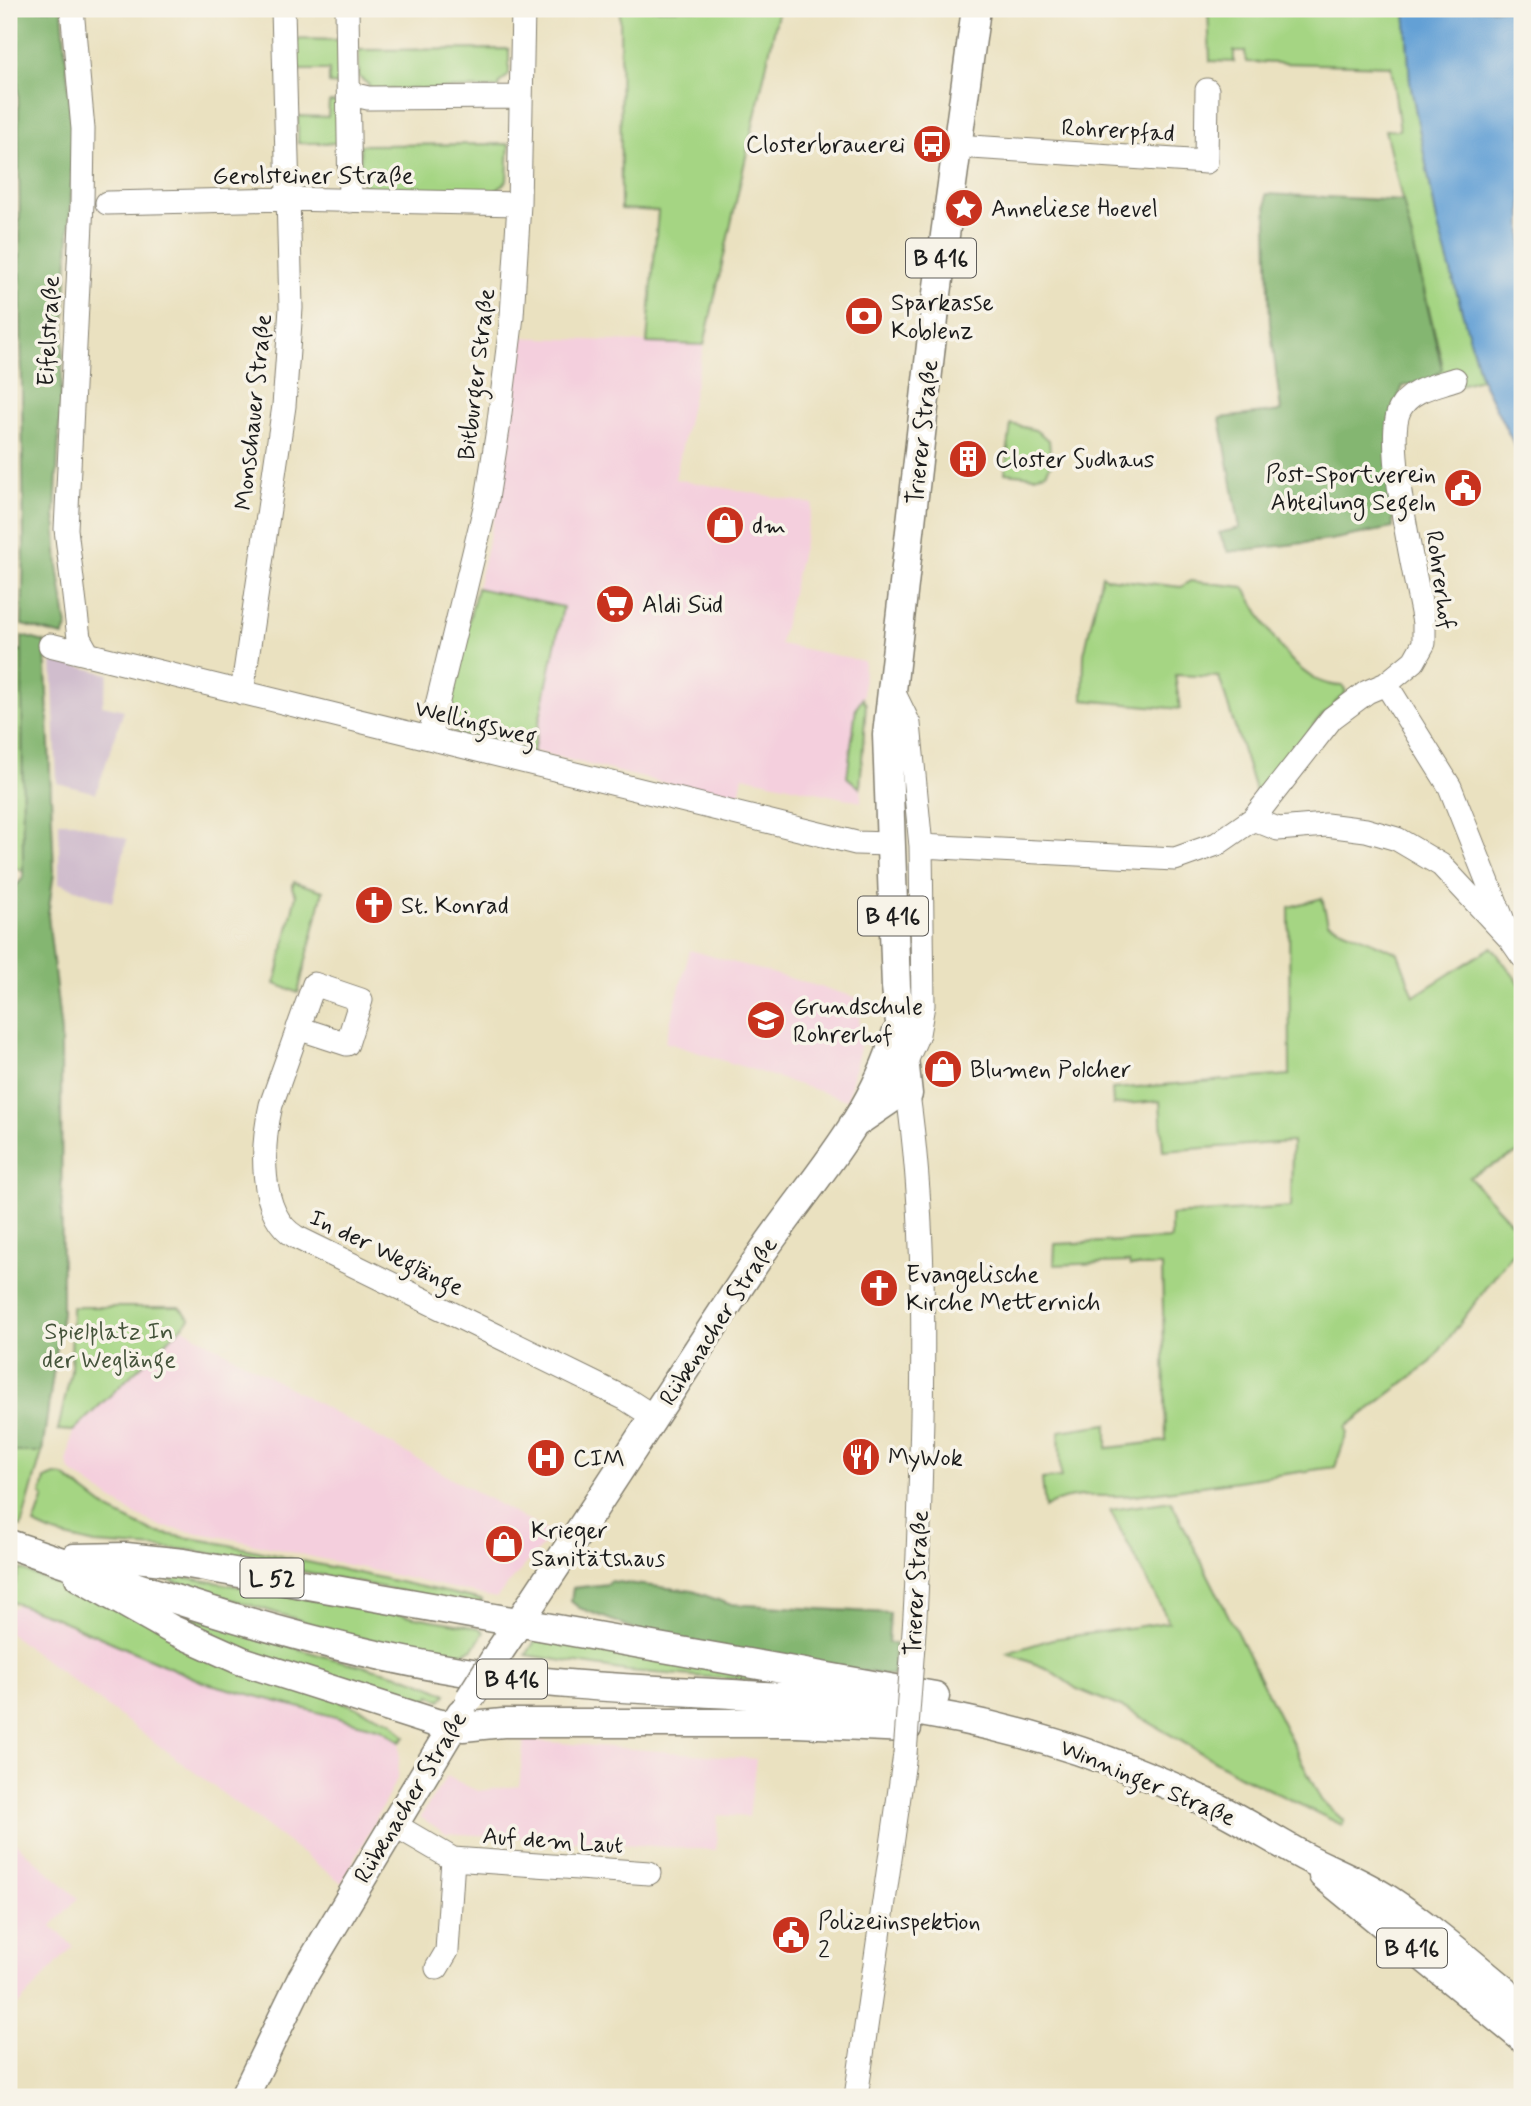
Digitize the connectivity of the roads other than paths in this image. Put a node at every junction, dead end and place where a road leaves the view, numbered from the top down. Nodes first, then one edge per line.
1 (72, 9) edge
2 (283, 9) edge
3 (347, 9) edge
4 (523, 9) edge
5 (976, 9) edge
6 (1207, 90) dead end
7 (351, 94) junction
8 (521, 97) junction
9 (956, 146) junction
10 (287, 199) junction
11 (350, 201) junction
12 (107, 203) dead end
13 (519, 204) junction
14 (1455, 379) dead end
15 (50, 645) dead end
16 (88, 654) junction
17 (1386, 684) junction
18 (891, 689) junction
19 (242, 693) junction
20 (429, 738) junction
21 (1253, 819) junction
22 (889, 844) junction
23 (921, 846) junction
24 (1517, 948) edge
25 (899, 1025) junction
26 (298, 1028) dead end
27 (904, 1066) junction
28 (908, 1094) junction
29 (853, 1125) junction
30 (654, 1417) junction
31 (9, 1544) edge
32 (52, 1559) junction
33 (521, 1620) junction
34 (986, 1724) junction
35 (453, 1726) junction
36 (393, 1824) junction
37 (1304, 1856) junction
38 (453, 1859) junction
39 (649, 1873) dead end
40 (437, 1968) dead end
41 (1522, 2005) edge
42 (1522, 2038) edge
43 (244, 2097) edge
44 (856, 2097) edge

1 - 16 street, Eifelstraße
2 - 10 street, Monschauer Straße
3 - 7 street
4 - 8 street, Bitburger Straße
5 - 9 main road, Trierer Straße / B 416
6 - 9 street, Rohrerpfad
7 - 8 street
7 - 11 street
8 - 13 street, Bitburger Straße
9 - 18 main road, Trierer Straße / B 416
10 - 11 street, Gerolsteiner Straße
10 - 12 street, Gerolsteiner Straße
10 - 19 street, Monschauer Straße
11 - 13 street, Gerolsteiner Straße
13 - 20 street, Bitburger Straße
14 - 17 street, Rohrerhof
15 - 16 street, Wellingsweg
16 - 19 street, Wellingsweg
17 - 21 street, Rohrerhof
17 - 24 street
18 - 22 main road, Trierer Straße / B 416
18 - 23 street
19 - 20 street, Wellingsweg
20 - 22 street, Wellingsweg
21 - 23 street, Rohrerhof
21 - 24 street
22 - 25 main road, Trierer Straße / B 416
23 - 27 street
25 - 27 main road, Trierer Straße / B 416
25 - 29 main road, Rübenacher Straße
26 - 30 street, In der Weglänge
27 - 28 main road, Trierer Straße / B 416
28 - 29 main road, Rübenacher Straße / B 416
28 - 44 street, Trierer Straße, bridge
29 - 30 main road, Rübenacher Straße / B 416
30 - 33 main road, Rübenacher Straße / B 416
31 - 32 main road, L 52
32 - 33 main road, L 52
32 - 34 main road, B 416
32 - 35 main road, L 52
33 - 34 main road, B 416
33 - 35 main road, Rübenacher Straße / B 416, bridge
34 - 35 main road
34 - 37 main road, Winninger Straße / B 416
35 - 36 main road, Rübenacher Straße
36 - 38 street, Auf dem Laut
36 - 43 main road, Rübenacher Straße
37 - 41 main road, Winninger Straße / B 416
37 - 42 main road, Winninger Straße / B 416
38 - 39 street, Auf dem Laut
38 - 40 street, Auf dem Laut

